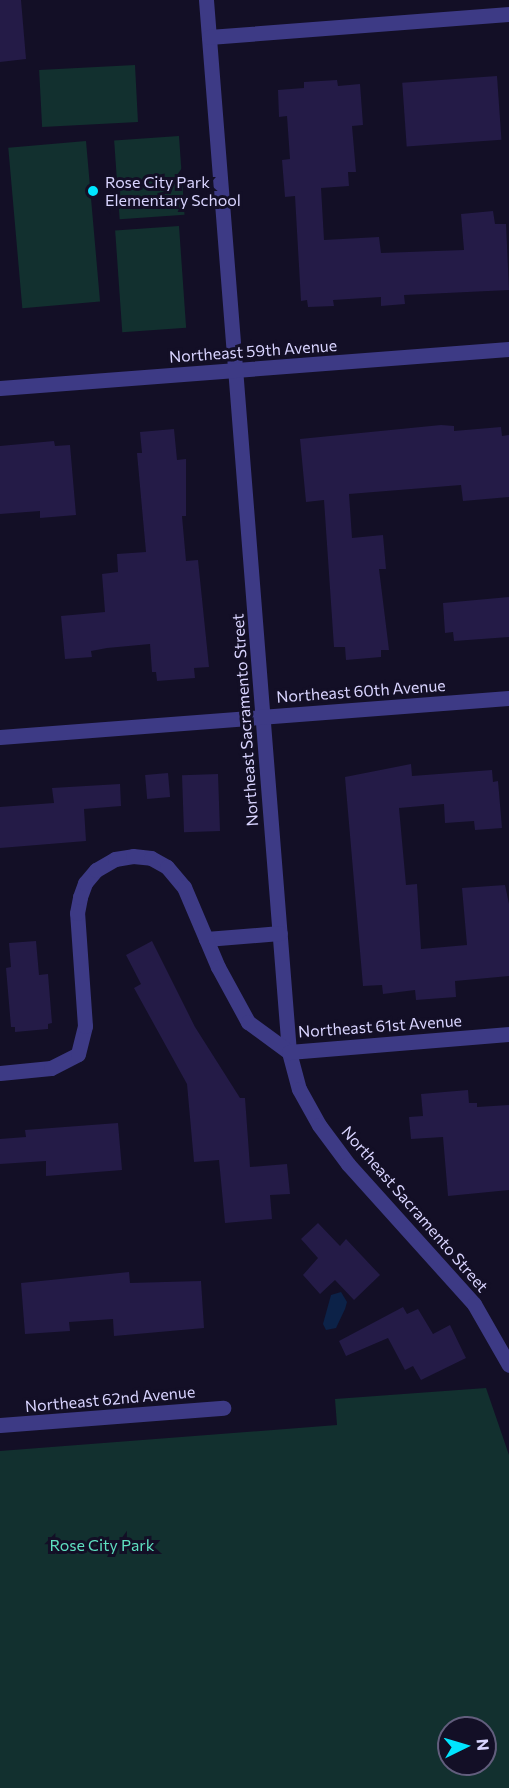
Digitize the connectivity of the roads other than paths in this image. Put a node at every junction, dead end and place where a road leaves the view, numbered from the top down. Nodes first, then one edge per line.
1 (206, 0) edge
2 (509, 15) edge
3 (209, 37) junction
4 (509, 349) edge
5 (236, 370) junction
6 (0, 388) edge
7 (509, 698) edge
8 (263, 717) junction
9 (0, 737) edge
10 (280, 933) junction
11 (207, 939) junction
12 (509, 1034) edge
13 (289, 1052) junction
14 (0, 1073) edge
15 (509, 1365) edge
16 (222, 1408) dead end
17 (0, 1425) edge

1 - 3 street, Northeast Sacramento Street
2 - 3 street
3 - 5 street, Northeast Sacramento Street
4 - 5 street, Northeast 59th Avenue
5 - 6 street, Northeast 59th Avenue
5 - 8 street, Northeast Sacramento Street
7 - 8 street, Northeast 60th Avenue
8 - 9 street, Northeast 60th Avenue
8 - 10 street, Northeast Sacramento Street
10 - 11 street
10 - 13 street, Northeast Sacramento Street
11 - 13 street, Northeast 61st Avenue
11 - 14 street, Northeast 61st Avenue
12 - 13 street, Northeast 61st Avenue
13 - 15 street, Northeast Sacramento Street
16 - 17 street, Northeast 62nd Avenue

